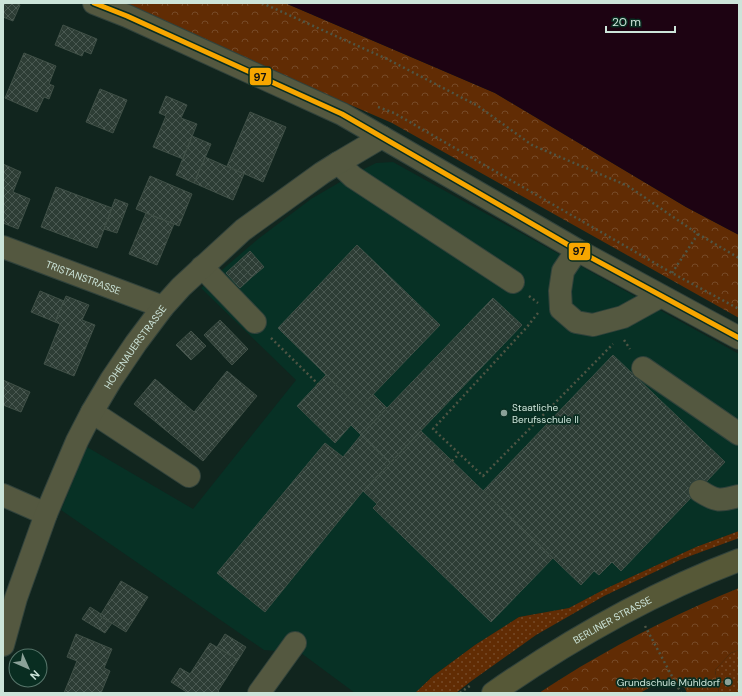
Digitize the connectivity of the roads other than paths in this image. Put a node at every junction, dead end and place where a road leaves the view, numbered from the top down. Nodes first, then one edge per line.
1 (94, 3) edge
2 (382, 137) junction
3 (338, 163) junction
4 (3, 247) edge
5 (577, 250) junction
6 (202, 267) junction
7 (513, 282) dead end
8 (661, 296) junction
9 (163, 307) junction
10 (255, 322) road end
11 (739, 338) edge
12 (643, 368) road end
13 (92, 412) junction
14 (739, 434) edge
15 (189, 476) dead end
16 (700, 490) dead end
17 (3, 495) edge
18 (739, 496) edge
19 (46, 514) junction
20 (739, 560) edge
21 (295, 643) dead end
22 (3, 645) edge
23 (259, 693) edge
24 (493, 693) edge

1 - 2 street
2 - 3 street, HOHENAUERSTRASSE
2 - 5 street
3 - 6 street, HOHENAUERSTRASSE
3 - 7 street
4 - 9 street, TRISTANSTRASSE
5 - 8 street
5 - 8 street
6 - 9 street, HOHENAUERSTRASSE
6 - 10 street
8 - 11 street
9 - 13 street, HOHENAUERSTRASSE
12 - 14 street
13 - 15 street
13 - 19 street, HOHENAUERSTRASSE
16 - 18 street
17 - 19 street
19 - 22 street, HOHENAUERSTRASSE
20 - 24 main road, BERLINER STRASSE
21 - 23 street

